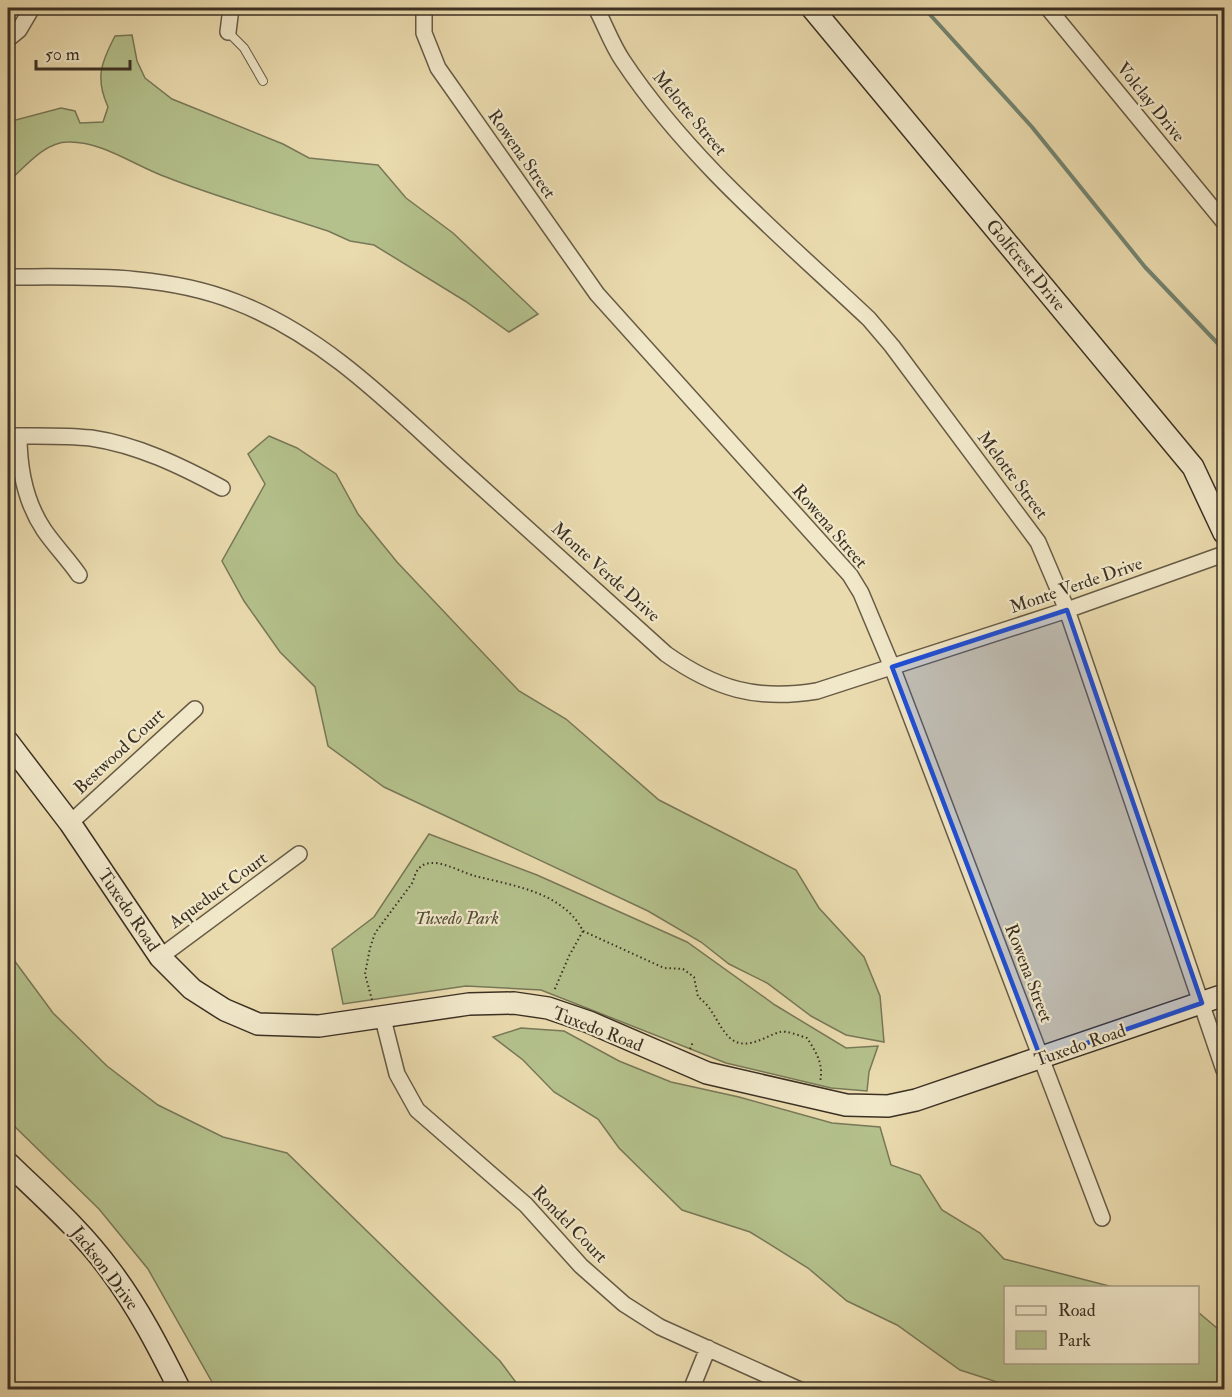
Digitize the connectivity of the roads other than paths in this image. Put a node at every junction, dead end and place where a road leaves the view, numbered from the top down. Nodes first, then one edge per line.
1 (32, 8) edge
2 (231, 8) edge
3 (424, 8) edge
4 (596, 8) edge
5 (812, 8) edge
6 (1048, 8) edge
7 (228, 32) joint
8 (8, 39) edge
9 (263, 81) dead end
10 (1224, 222) edge
11 (8, 278) edge
12 (13, 436) edge
13 (222, 488) dead end
14 (1224, 533) edge
15 (1224, 554) edge
16 (79, 575) dead end
17 (1067, 610) junction
18 (892, 668) junction
19 (195, 709) dead end
20 (8, 742) edge
21 (70, 823) junction
22 (299, 854) dead end
23 (160, 957) junction
24 (1224, 994) edge
25 (1202, 1003) junction
26 (377, 1007) junction
27 (1041, 1059) junction
28 (1224, 1070) edge
29 (8, 1163) edge
30 (1102, 1218) dead end
31 (708, 1348) junction
32 (180, 1389) edge
33 (691, 1389) edge
34 (800, 1389) edge

1 - 8 street
2 - 7 street
3 - 18 street, Rowena Street
4 - 17 street, Melotte Street
5 - 14 street, Golfcrest Drive
6 - 10 street, Volclay Drive
7 - 9 lane
11 - 18 street, Monte Verde Drive
12 - 13 street
12 - 16 street
15 - 17 street, Monte Verde Drive
17 - 18 street, Monte Verde Drive
17 - 25 street, Melotte Street
18 - 27 street, Rowena Street
19 - 21 street, Bestwood Court
20 - 21 street, Tuxedo Road
21 - 23 street, Tuxedo Road
22 - 23 street, Aqueduct Court
23 - 26 street, Tuxedo Road
24 - 25 street, Tuxedo Road
25 - 27 street, Tuxedo Road
25 - 28 street, Melotte Street
26 - 27 street, Tuxedo Road
26 - 31 street, Rondel Court
27 - 30 street, Rowena Street
29 - 32 street, Jackson Drive
31 - 33 street
31 - 34 street, Rondel Court

